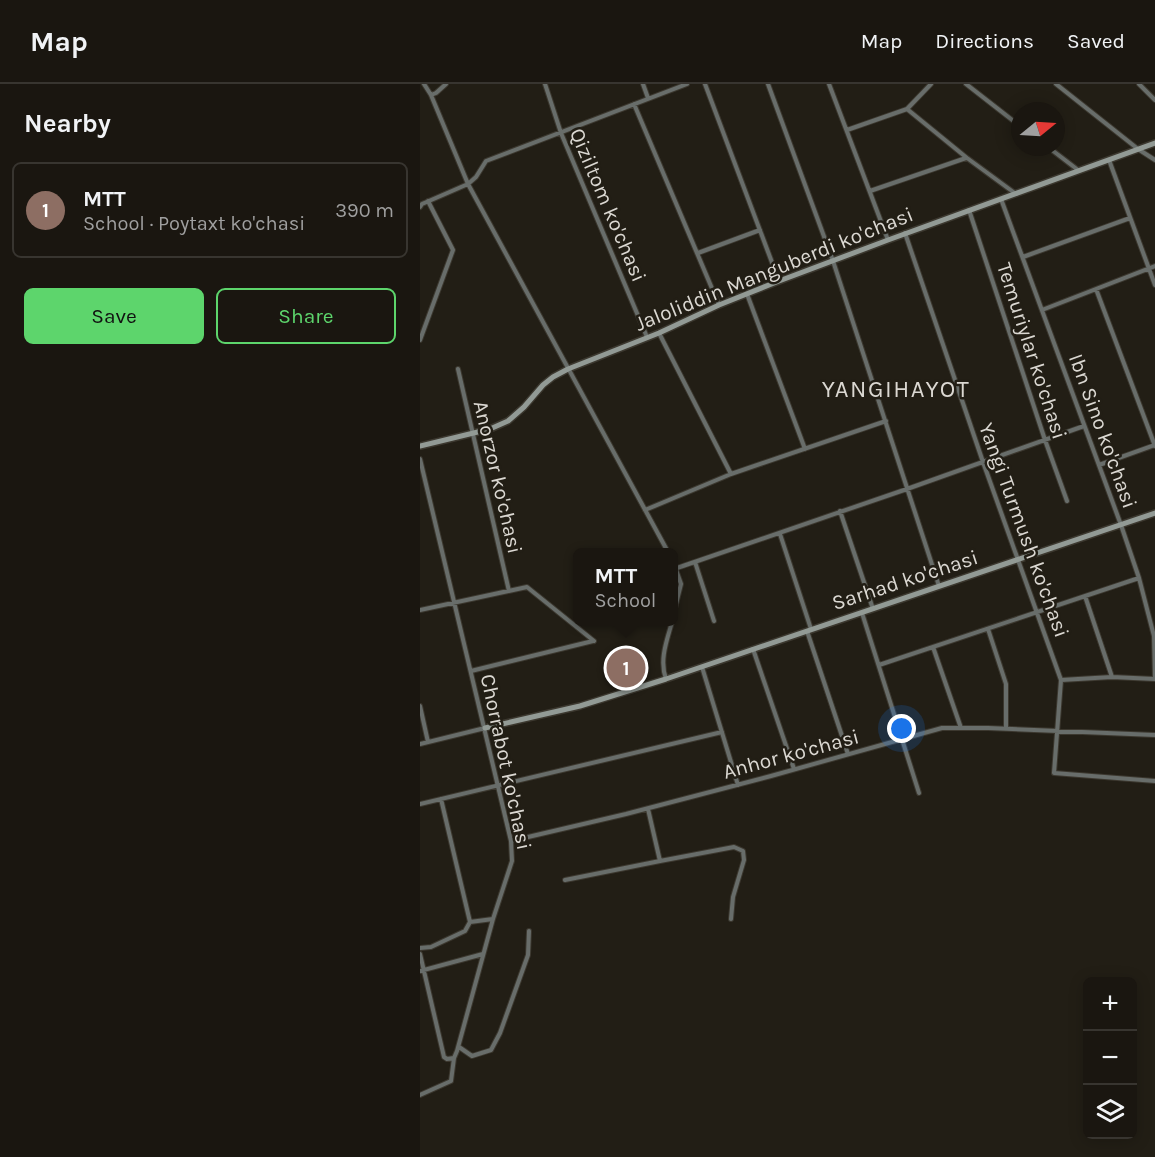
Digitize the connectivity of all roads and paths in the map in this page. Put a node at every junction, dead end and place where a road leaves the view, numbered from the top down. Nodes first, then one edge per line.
1 (424, 84) edge
2 (446, 84) edge
3 (544, 84) edge
4 (643, 84) edge
5 (687, 84) edge
6 (705, 84) edge
7 (768, 84) edge
8 (829, 84) edge
9 (931, 84) edge
10 (966, 84) edge
11 (1056, 84) edge
12 (1139, 84) edge
13 (431, 95) junction
14 (648, 98) junction
15 (1155, 100) edge
16 (634, 104) junction
17 (907, 109) junction
18 (1011, 119) edge
19 (847, 130) junction
20 (561, 133) junction
21 (1155, 143) edge
22 (1138, 149) junction
23 (1060, 156) edge
24 (967, 158) junction
25 (1109, 160) junction
26 (1155, 160) edge
27 (1079, 171) junction
28 (468, 184) junction
29 (870, 191) junction
30 (1016, 194) junction
31 (1001, 199) junction
32 (428, 201) junction
33 (420, 207) edge
34 (969, 210) junction
35 (1130, 218) junction
36 (760, 230) junction
37 (905, 233) junction
38 (888, 240) junction
39 (698, 253) junction
40 (1023, 257) junction
41 (832, 261) junction
42 (1155, 266) edge
43 (1149, 268) junction
44 (779, 280) junction
45 (1155, 285) edge
46 (1096, 289) junction
47 (747, 294) junction
48 (719, 305) junction
49 (1042, 310) junction
50 (659, 333) junction
51 (647, 337) junction
52 (420, 340) edge
53 (458, 369) dead end
54 (568, 369) junction
55 (886, 421) junction
56 (1084, 426) junction
57 (473, 434) junction
58 (1045, 440) junction
59 (420, 446) edge
60 (1155, 446) edge
61 (805, 449) junction
62 (420, 459) edge
63 (983, 462) junction
64 (1099, 465) junction
65 (731, 474) junction
66 (907, 489) junction
67 (1067, 501) dead end
68 (645, 510) junction
69 (840, 511) junction
70 (1155, 513) edge
71 (1121, 525) junction
72 (780, 534) junction
73 (666, 548) edge
74 (1018, 560) junction
75 (695, 562) junction
76 (678, 565) edge
77 (678, 575) edge
78 (1139, 578) junction
79 (939, 586) junction
80 (509, 591) junction
81 (678, 596) edge
82 (1085, 596) junction
83 (455, 603) junction
84 (873, 609) junction
85 (420, 610) edge
86 (1038, 612) junction
87 (862, 613) junction
88 (714, 621) dead end
89 (573, 624) edge
90 (575, 626) edge
91 (671, 626) edge
92 (988, 629) junction
93 (809, 630) junction
94 (933, 647) junction
95 (753, 649) junction
96 (879, 665) junction
97 (702, 667) junction
98 (471, 671) junction
99 (1112, 677) junction
100 (666, 679) junction
101 (1155, 679) edge
102 (1061, 680) junction
103 (420, 706) edge
104 (485, 728) junction
105 (961, 728) junction
106 (1006, 728) junction
107 (1057, 730) junction
108 (722, 732) junction
109 (1155, 735) edge
110 (903, 739) junction
111 (428, 742) junction
112 (420, 744) edge
113 (848, 754) junction
114 (794, 769) junction
115 (1155, 781) edge
116 (738, 785) junction
117 (499, 786) junction
118 (919, 793) dead end
119 (441, 799) junction
120 (420, 804) edge
121 (648, 808) junction
122 (511, 841) junction
123 (660, 861) junction
124 (565, 880) dead end
125 (731, 919) dead end
126 (493, 920) junction
127 (470, 922) junction
128 (529, 931) dead end
129 (420, 948) edge
130 (420, 954) edge
131 (483, 954) junction
132 (422, 970) edge
133 (459, 1047) junction
134 (454, 1058) junction
135 (420, 1095) edge

1 - 13 street
2 - 13 street
3 - 20 street, Qiziltom ko'chasi
4 - 14 street
5 - 14 street
6 - 36 street
7 - 41 street
8 - 19 street
9 - 17 street
10 - 18 street
11 - 22 street
12 - 15 street
13 - 28 street
14 - 16 street
16 - 20 street
16 - 39 street
17 - 19 street
17 - 24 street
19 - 29 street
20 - 28 street
20 - 51 street, Qiziltom ko'chasi
21 - 22 street, Jaloliddin Manguberdi ko'chasi
22 - 25 street, Jaloliddin Manguberdi ko'chasi
22 - 26 street
23 - 27 street
24 - 29 street
24 - 30 street
25 - 27 street, Jaloliddin Manguberdi ko'chasi
25 - 35 street
27 - 30 street, Jaloliddin Manguberdi ko'chasi
28 - 32 street
28 - 54 street
29 - 38 street
30 - 31 street, Jaloliddin Manguberdi ko'chasi
31 - 34 street, Jaloliddin Manguberdi ko'chasi
31 - 40 street, Ibn Sino ko'chasi
32 - 33 street
32 - 52 street
34 - 37 street, Jaloliddin Manguberdi ko'chasi
34 - 58 street, Temuriylar ko'chasi
35 - 40 street
35 - 43 street
36 - 39 street
36 - 44 street
37 - 38 street, Jaloliddin Manguberdi ko'chasi
37 - 63 street, Yangi Turmush ko'chasi
38 - 41 street, Jaloliddin Manguberdi ko'chasi
39 - 48 street
40 - 49 street, Ibn Sino ko'chasi
41 - 44 street, Jaloliddin Manguberdi ko'chasi
41 - 55 street
42 - 43 street
43 - 45 street
43 - 46 street
44 - 47 street, Jaloliddin Manguberdi ko'chasi
46 - 49 street
46 - 60 street
47 - 48 street, Jaloliddin Manguberdi ko'chasi
47 - 61 street
48 - 50 street, Jaloliddin Manguberdi ko'chasi
49 - 56 street, Ibn Sino ko'chasi
50 - 51 street, Jaloliddin Manguberdi ko'chasi
50 - 65 street
51 - 54 street, Jaloliddin Manguberdi ko'chasi
53 - 57 street, Anorzor ko'chasi
54 - 57 street, Jaloliddin Manguberdi ko'chasi
54 - 68 street
55 - 61 street
55 - 66 street
56 - 58 street
56 - 64 street, Ibn Sino ko'chasi
57 - 59 street, Jaloliddin Manguberdi ko'chasi
57 - 80 street, Anorzor ko'chasi
58 - 63 street
58 - 67 street, Temuriylar ko'chasi
60 - 64 street
61 - 65 street
62 - 83 street, Chorrabot ko'chasi
63 - 66 street
63 - 74 street, Yangi Turmush ko'chasi
64 - 71 street, Ibn Sino ko'chasi
65 - 68 street
66 - 69 street
66 - 79 street
68 - 73 street
69 - 72 street
69 - 84 street
70 - 71 street, Sarhad ko'chasi
71 - 74 street, Sarhad ko'chasi
71 - 78 street, Ibn Sino ko'chasi
72 - 75 street
72 - 93 street
74 - 79 street, Sarhad ko'chasi
74 - 86 street, Yangi Turmush ko'chasi
75 - 76 street
75 - 88 street
77 - 81 street
78 - 82 street
78 - 101 street, Ibn Sino ko'chasi
79 - 84 street, Sarhad ko'chasi
80 - 83 street
80 - 89 street
82 - 86 street
82 - 99 street
83 - 85 street
83 - 98 street, Chorrabot ko'chasi
84 - 87 street, Sarhad ko'chasi
86 - 92 street
86 - 102 street, Yangi Turmush ko'chasi
87 - 93 street, Sarhad ko'chasi
87 - 96 street
90 - 98 street
91 - 100 street
92 - 94 street
92 - 106 street
93 - 95 street, Sarhad ko'chasi
93 - 113 street
94 - 96 street
94 - 105 street
95 - 97 street, Sarhad ko'chasi
95 - 114 street
96 - 110 street
97 - 100 street, Sarhad ko'chasi
97 - 108 street
98 - 104 street, Chorrabot ko'chasi
99 - 101 street
99 - 102 street
100 - 104 street, Sarhad ko'chasi
102 - 107 street, Yangi Turmush ko'chasi
103 - 111 street
104 - 111 street
104 - 117 street, Chorrabot ko'chasi
105 - 106 street, Anhor ko'chasi
105 - 110 street, Anhor ko'chasi
106 - 107 street, Anhor ko'chasi
107 - 109 street, Anhor ko'chasi
107 - 115 street, Yangi Turmush ko'chasi
108 - 116 street
108 - 117 street, Anhor ko'chasi
110 - 113 street, Anhor ko'chasi
110 - 118 street
111 - 112 street
113 - 114 street, Anhor ko'chasi
114 - 116 street, Anhor ko'chasi
116 - 121 street, Anhor ko'chasi
117 - 119 street, Anhor ko'chasi
117 - 122 street, Chorrabot ko'chasi
119 - 120 street, Anhor ko'chasi
119 - 127 street
121 - 122 street, Anhor ko'chasi
121 - 123 street
122 - 126 street, Chorrabot ko'chasi
123 - 124 street
123 - 125 street
126 - 127 street
126 - 131 street, Chorrabot ko'chasi
127 - 129 street
128 - 133 street
130 - 132 street
131 - 132 street
131 - 133 street, Chorrabot ko'chasi
132 - 134 street
133 - 134 street, Chorrabot ko'chasi
134 - 135 street, Chorrabot ko'chasi

